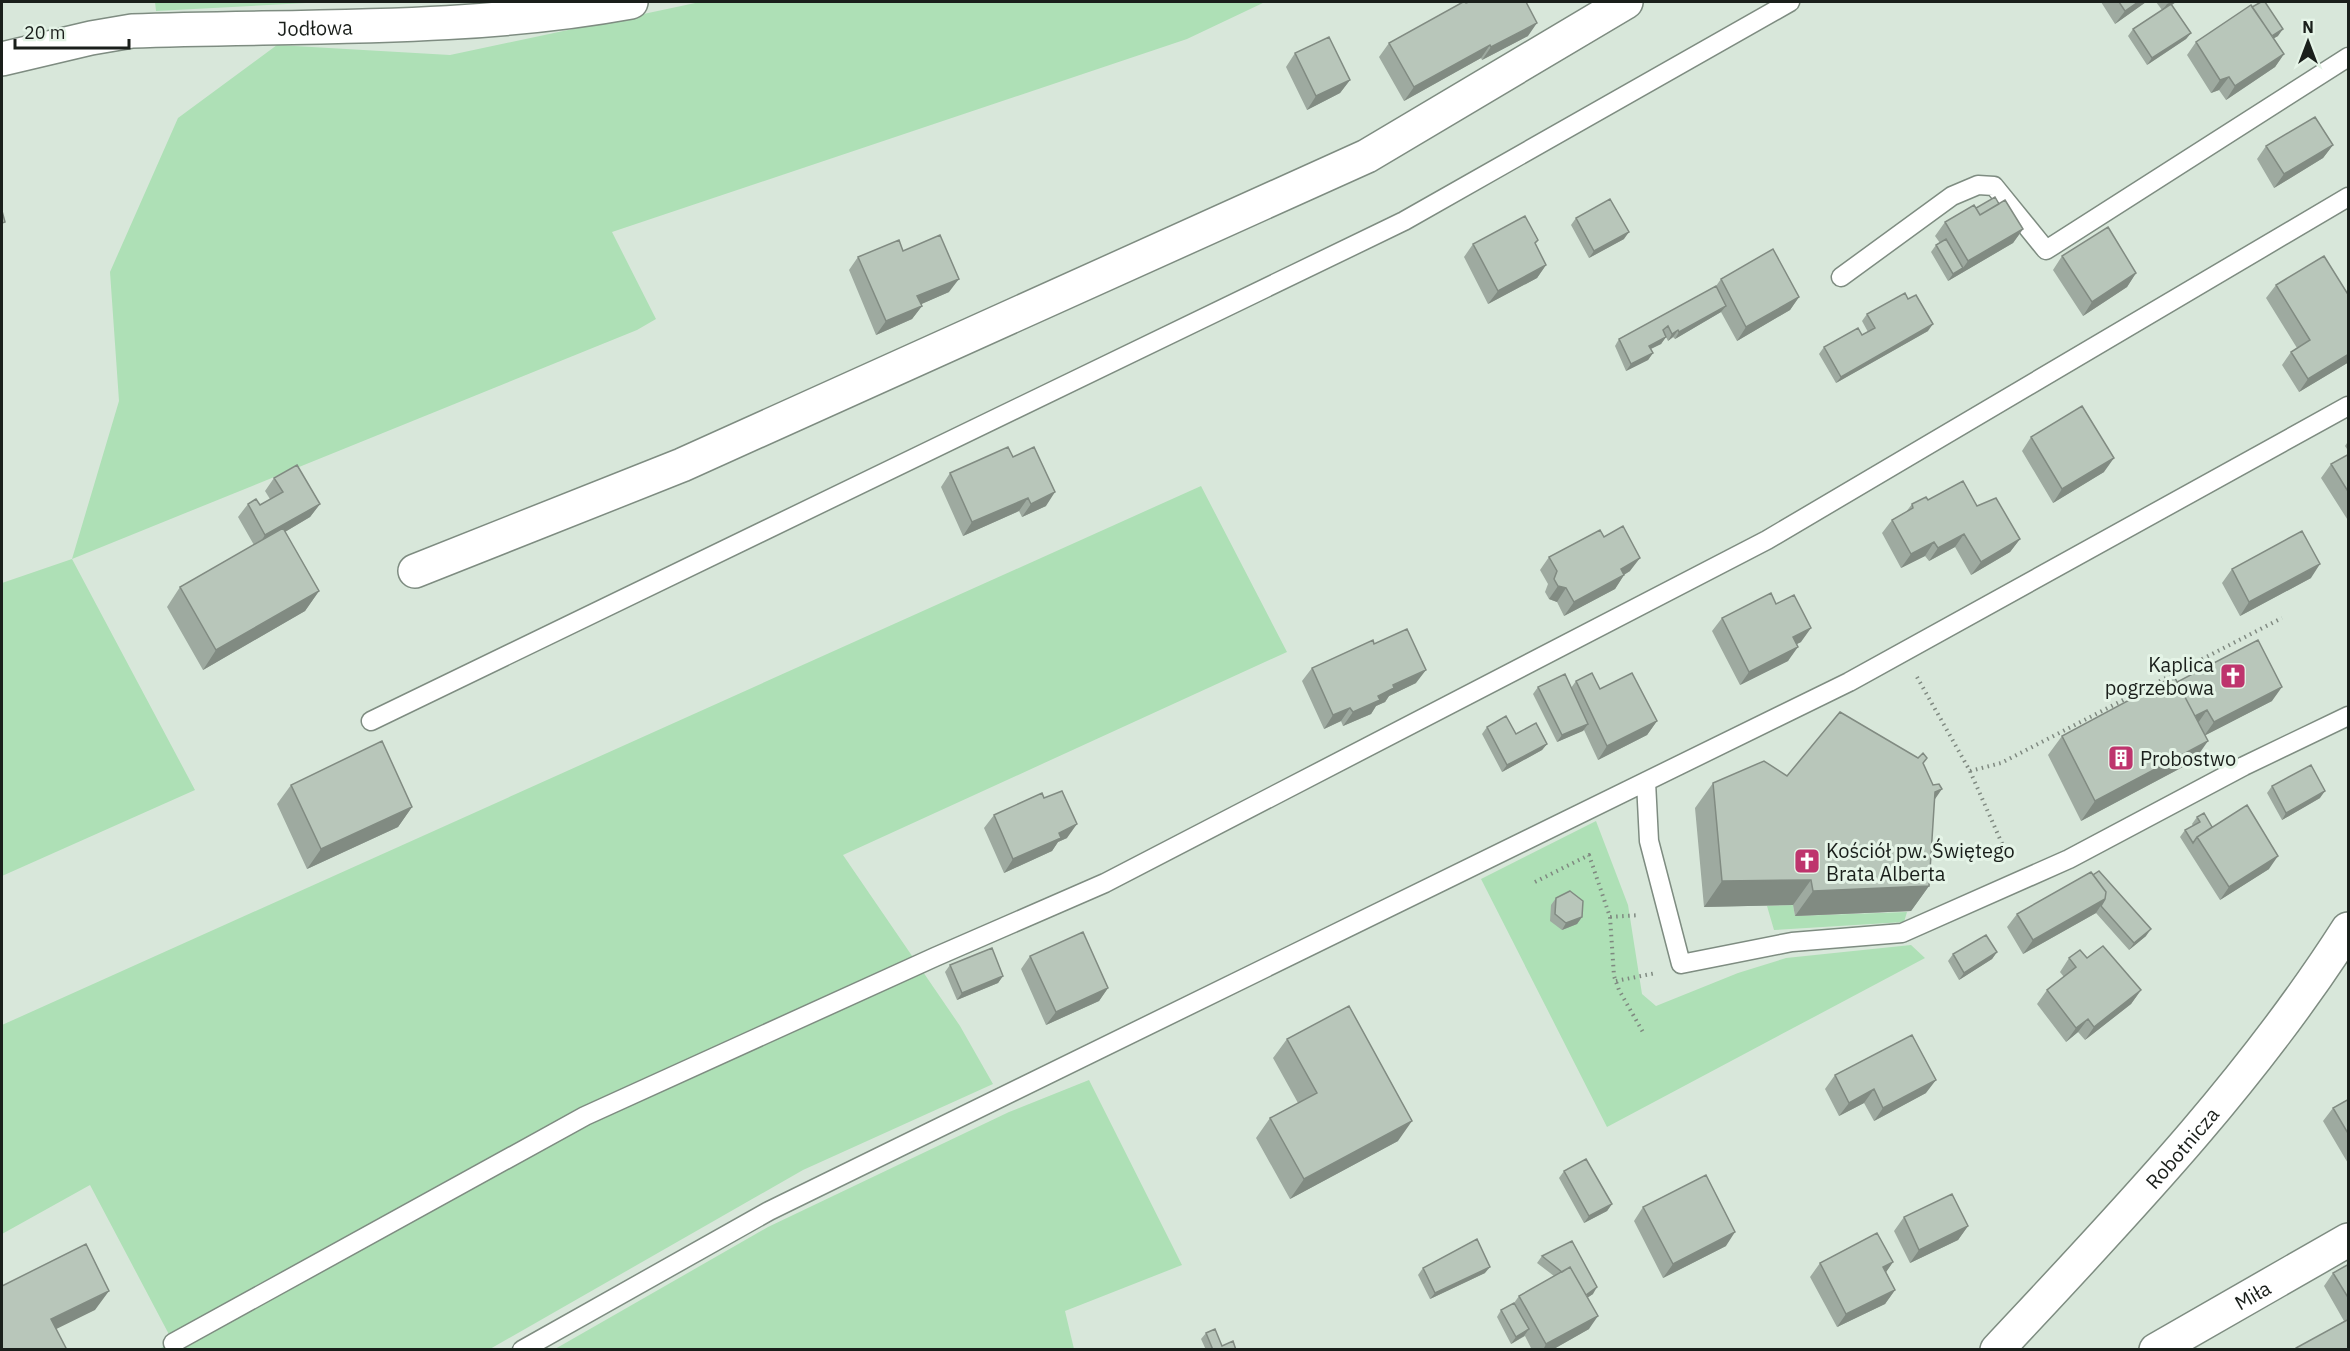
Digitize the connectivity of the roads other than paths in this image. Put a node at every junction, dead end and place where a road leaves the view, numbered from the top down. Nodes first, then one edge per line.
1 (631, 2) edge
2 (1626, 2) edge
3 (1790, 2) edge
4 (2349, 57) edge
5 (2, 59) edge
6 (2349, 197) edge
7 (1841, 277) dead end
8 (2349, 406) edge
9 (415, 571) dead end
10 (2349, 716) edge
11 (371, 721) dead end
12 (1646, 782) junction
13 (2349, 929) edge
14 (2349, 1240) edge
15 (173, 1343) dead end
16 (522, 1350) edge
17 (1997, 1350) edge
18 (2156, 1350) edge

1 - 5 street, Jodłowa
2 - 9 street
3 - 11 lane
4 - 7 lane
6 - 15 lane
8 - 12 lane
10 - 12 lane
12 - 16 lane
13 - 17 street, Robotnicza
14 - 18 street, Miła

